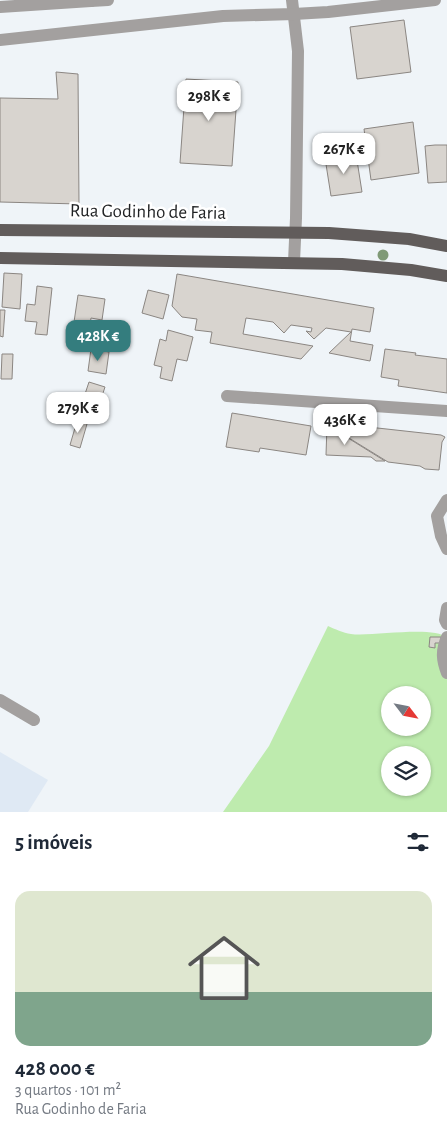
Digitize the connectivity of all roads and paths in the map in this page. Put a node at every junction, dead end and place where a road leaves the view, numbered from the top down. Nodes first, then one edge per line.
1 (108, 0) edge
2 (292, 0) edge
3 (434, 0) edge
4 (0, 7) edge
5 (294, 14) junction
6 (0, 40) edge
7 (0, 230) edge
8 (295, 233) junction
9 (447, 246) edge
10 (0, 258) edge
11 (294, 262) junction
12 (447, 276) edge
13 (227, 396) dead end
14 (447, 411) edge
15 (447, 500) edge
16 (447, 550) edge
17 (447, 608) edge
18 (447, 624) edge
19 (447, 637) edge
20 (447, 673) edge
21 (0, 700) edge
22 (34, 720) dead end

1 - 4 street, bridge
2 - 5 street
3 - 5 street
5 - 6 street
5 - 8 street
7 - 8 main road, Rua Godinho de Faria
8 - 9 main road, Rua Godinho de Faria
8 - 11 street
10 - 11 main road
11 - 12 main road
13 - 14 street
15 - 16 street
17 - 18 street
19 - 20 street
21 - 22 street

